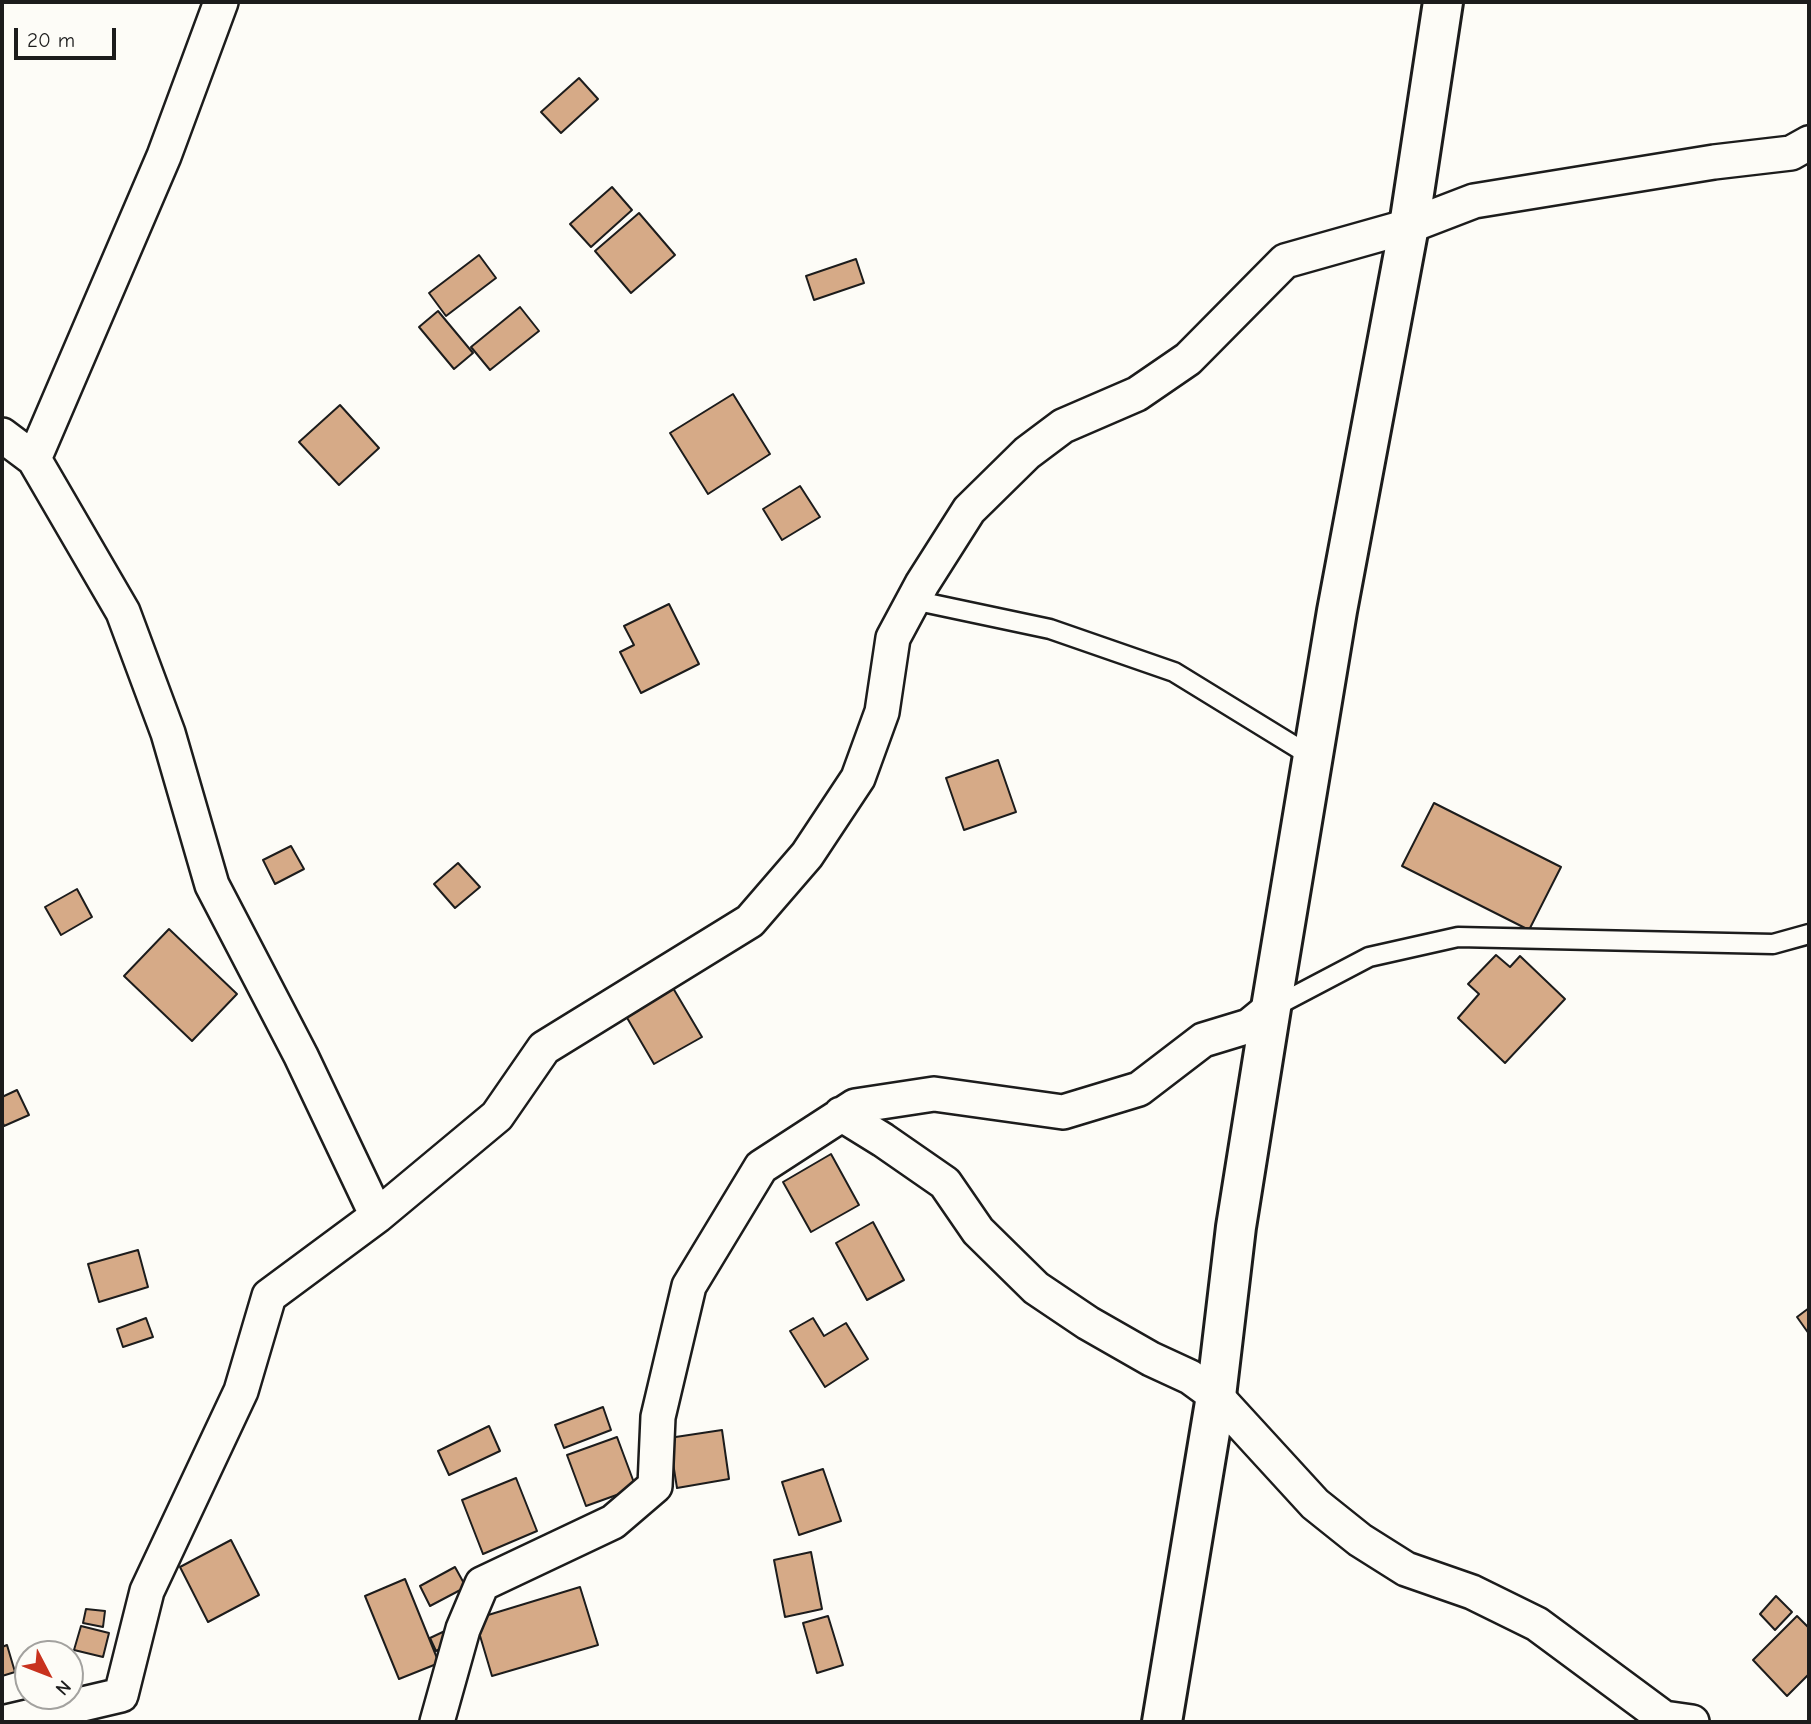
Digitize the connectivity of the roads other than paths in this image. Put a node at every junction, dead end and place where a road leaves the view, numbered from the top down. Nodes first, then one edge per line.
1 (221, 2) edge
2 (1443, 2) edge
3 (1809, 143) edge
4 (1409, 226) junction
5 (2, 435) edge
6 (34, 459) junction
7 (913, 600) junction
8 (1314, 758) junction
9 (1809, 934) edge
10 (1271, 1008) junction
11 (841, 1114) junction
12 (377, 1216) junction
13 (1216, 1396) junction
14 (6, 1722) edge
15 (437, 1722) edge
16 (1162, 1722) edge
17 (1692, 1722) edge

1 - 6 street
2 - 4 street
3 - 4 street
4 - 7 street
4 - 8 street
5 - 6 street
6 - 12 street
7 - 8 lane
7 - 12 street
8 - 10 street
9 - 10 lane
10 - 11 street
10 - 13 street
11 - 13 street
11 - 15 street
12 - 14 street
13 - 16 street
13 - 17 street

